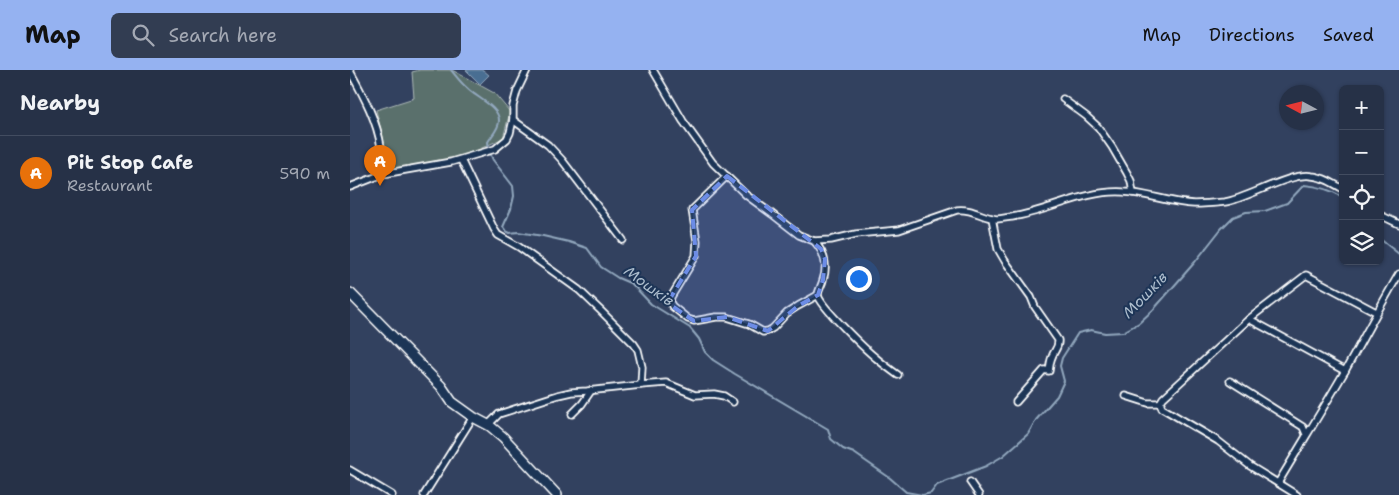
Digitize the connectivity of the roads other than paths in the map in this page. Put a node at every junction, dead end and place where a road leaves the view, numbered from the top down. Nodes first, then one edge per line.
1 (527, 70) edge
2 (653, 70) edge
3 (350, 71) edge
4 (1062, 99) dead end
5 (513, 120) junction
6 (461, 160) junction
7 (383, 174) junction
8 (727, 176) junction
9 (350, 187) edge
10 (1339, 187) edge
11 (1133, 193) junction
12 (1384, 217) edge
13 (992, 218) junction
14 (1399, 224) edge
15 (623, 240) dead end
16 (814, 242) junction
17 (1399, 274) edge
18 (350, 293) edge
19 (818, 295) junction
20 (1376, 312) junction
21 (1249, 319) junction
22 (1345, 371) junction
23 (898, 375) dead end
24 (1230, 381) dead end
25 (641, 385) junction
26 (592, 391) junction
27 (1126, 396) dead end
28 (733, 402) dead end
29 (1016, 402) dead end
30 (1160, 403) junction
31 (572, 414) dead end
32 (473, 417) junction
33 (490, 426) junction
34 (1306, 434) junction
35 (350, 470) edge
36 (970, 482) dead end
37 (1278, 484) junction
38 (392, 495) edge
39 (424, 495) edge
40 (557, 495) edge
41 (979, 495) edge
42 (1297, 495) edge

1 - 5 street
2 - 8 street
3 - 7 street
4 - 11 street
5 - 6 street
5 - 15 street
6 - 7 street
6 - 25 street
7 - 9 street
8 - 16 street
8 - 19 street
10 - 11 street
11 - 13 street
12 - 14 street
13 - 16 street
13 - 29 street
16 - 19 street
17 - 20 street
18 - 32 main road
19 - 23 street
20 - 21 street
20 - 22 street
21 - 22 street
21 - 30 street
22 - 34 street
24 - 34 street
25 - 26 street
25 - 28 street
26 - 31 street
26 - 33 street
27 - 30 street
30 - 37 street
32 - 33 main road
32 - 39 street
33 - 40 main road
34 - 37 street
35 - 38 street
36 - 41 street
37 - 42 street

